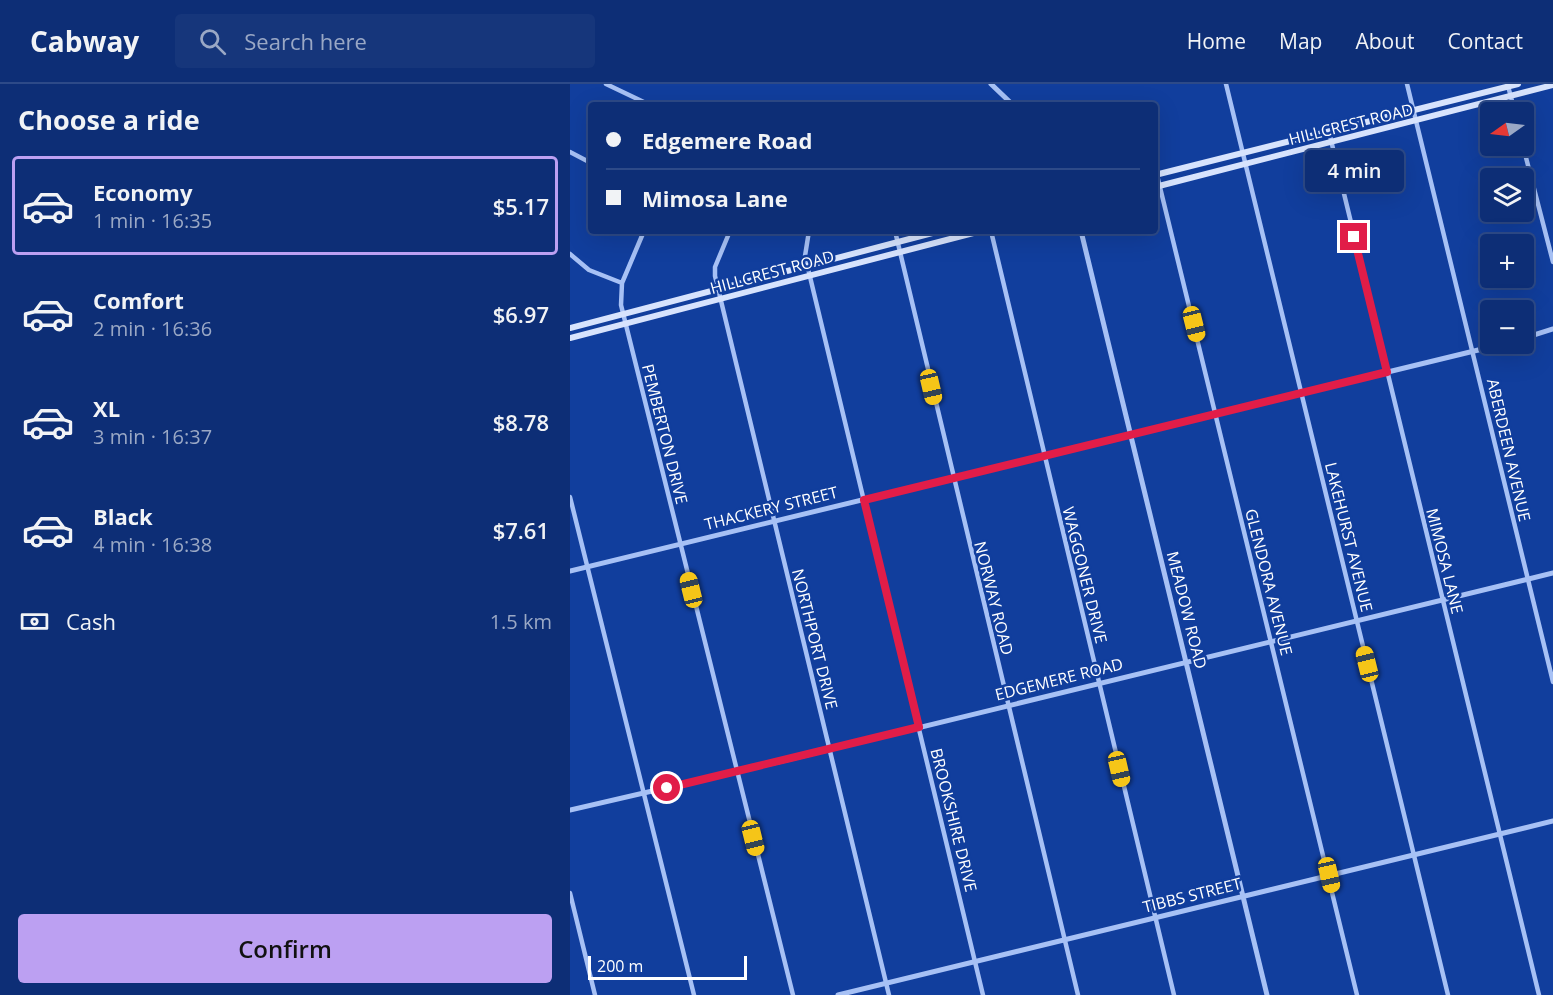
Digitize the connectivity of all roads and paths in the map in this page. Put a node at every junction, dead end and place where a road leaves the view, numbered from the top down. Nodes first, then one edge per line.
1 (606, 84) edge
2 (991, 84) edge
3 (1226, 84) edge
4 (1407, 84) edge
5 (1518, 84) edge
6 (1553, 85) edge
7 (1508, 86) junction
8 (1511, 96) junction
9 (644, 102) edge
10 (1010, 102) edge
11 (1512, 102) edge
12 (1414, 111) junction
13 (1416, 121) junction
14 (1329, 132) junction
15 (1332, 143) junction
16 (570, 152) edge
17 (1243, 154) junction
18 (1526, 156) edge
19 (588, 161) edge
20 (1245, 164) junction
21 (1158, 175) edge
22 (1158, 186) edge
23 (643, 234) edge
24 (729, 234) edge
25 (807, 234) edge
26 (895, 234) edge
27 (928, 234) edge
28 (970, 234) edge
29 (992, 234) edge
30 (1082, 234) edge
31 (896, 242) junction
32 (899, 253) junction
33 (570, 254) edge
34 (1553, 262) edge
35 (807, 265) junction
36 (810, 276) junction
37 (622, 283) junction
38 (718, 289) junction
39 (721, 299) junction
40 (623, 314) junction
41 (625, 324) junction
42 (570, 328) edge
43 (1553, 329) edge
44 (1534, 335) edge
45 (570, 338) edge
46 (1480, 349) edge
47 (1473, 351) junction
48 (1387, 372) junction
49 (1301, 392) junction
50 (1216, 413) junction
51 (1130, 434) junction
52 (1044, 455) junction
53 (953, 477) junction
54 (570, 497) edge
55 (864, 500) junction
56 (774, 521) junction
57 (680, 544) junction
58 (587, 567) junction
59 (570, 571) edge
60 (1553, 573) edge
61 (1528, 579) junction
62 (1442, 600) junction
63 (1357, 621) junction
64 (1271, 643) junction
65 (1186, 663) junction
66 (1553, 682) edge
67 (1099, 683) junction
68 (1008, 706) junction
69 (919, 727) junction
70 (830, 749) junction
71 (736, 771) junction
72 (644, 794) junction
73 (570, 810) edge
74 (1553, 821) edge
75 (1500, 835) junction
76 (1414, 855) junction
77 (1329, 875) junction
78 (570, 893) edge
79 (1242, 896) junction
80 (1155, 919) junction
81 (1064, 940) junction
82 (977, 962) junction
83 (886, 984) junction
84 (595, 995) edge
85 (694, 995) edge
86 (793, 995) edge
87 (838, 995) edge
88 (889, 995) edge
89 (983, 995) edge
90 (1078, 995) edge
91 (1174, 995) edge
92 (1266, 995) edge
93 (1357, 995) edge
94 (1448, 995) edge
95 (1539, 995) edge

1 - 9 street
2 - 10 street
3 - 17 street, LAKEHURST AVENUE
4 - 12 street, ABERDEEN AVENUE
5 - 7 main road, HILLCREST ROAD
6 - 8 main road, HILLCREST ROAD
7 - 8 street
7 - 12 main road, HILLCREST ROAD
8 - 11 street
8 - 13 main road, HILLCREST ROAD
12 - 13 street, ABERDEEN AVENUE
12 - 14 main road, HILLCREST ROAD
13 - 15 main road, HILLCREST ROAD
13 - 47 street, ABERDEEN AVENUE
14 - 15 street, MIMOSA LANE
14 - 17 main road, HILLCREST ROAD
15 - 20 main road, HILLCREST ROAD
15 - 48 street, MIMOSA LANE
16 - 19 street
17 - 20 street, LAKEHURST AVENUE
17 - 21 main road, HILLCREST ROAD
18 - 34 street
20 - 22 main road, HILLCREST ROAD
20 - 49 street, LAKEHURST AVENUE
22 - 50 street, GLENDORA AVENUE
23 - 37 street, PEMBERTON DRIVE
24 - 38 street
25 - 35 street, BROOKSHIRE DRIVE
26 - 31 street, NORWAY ROAD
27 - 31 main road, HILLCREST ROAD
28 - 32 main road, HILLCREST ROAD
29 - 52 street, WAGGONER DRIVE
30 - 51 street, MEADOW ROAD
31 - 32 street, NORWAY ROAD
31 - 35 main road, HILLCREST ROAD
32 - 36 main road, HILLCREST ROAD
32 - 53 street, NORWAY ROAD
33 - 37 street
35 - 36 street, BROOKSHIRE DRIVE
35 - 38 main road, HILLCREST ROAD
36 - 39 main road, HILLCREST ROAD
36 - 55 street, BROOKSHIRE DRIVE
37 - 40 street, PEMBERTON DRIVE
38 - 39 street, NORTHPORT DRIVE
38 - 40 main road, HILLCREST ROAD
39 - 41 main road, HILLCREST ROAD
39 - 56 street, NORTHPORT DRIVE
40 - 41 street, PEMBERTON DRIVE
40 - 42 main road, HILLCREST ROAD
41 - 45 main road, HILLCREST ROAD
41 - 57 street, PEMBERTON DRIVE
43 - 44 street
46 - 47 street, THACKERY STREET
47 - 48 street, THACKERY STREET
47 - 61 street, ABERDEEN AVENUE
48 - 49 street, THACKERY STREET
48 - 62 street, MIMOSA LANE
49 - 50 street, THACKERY STREET
49 - 63 street, LAKEHURST AVENUE
50 - 51 street, THACKERY STREET
50 - 64 street, GLENDORA AVENUE
51 - 52 street, THACKERY STREET
51 - 65 street, MEADOW ROAD
52 - 53 street, THACKERY STREET
52 - 67 street, WAGGONER DRIVE
53 - 55 street, THACKERY STREET
53 - 68 street, NORWAY ROAD
54 - 58 street
55 - 56 street, THACKERY STREET
55 - 69 street, BROOKSHIRE DRIVE
56 - 57 street, THACKERY STREET
56 - 70 street, NORTHPORT DRIVE
57 - 58 street, THACKERY STREET
57 - 71 street, PEMBERTON DRIVE
58 - 59 street, THACKERY STREET
58 - 72 street
60 - 61 street, EDGEMERE ROAD
61 - 62 street, EDGEMERE ROAD
61 - 66 street, ABERDEEN AVENUE
62 - 63 street, EDGEMERE ROAD
62 - 75 street, MIMOSA LANE
63 - 64 street, EDGEMERE ROAD
63 - 76 street, LAKEHURST AVENUE
64 - 65 street, EDGEMERE ROAD
64 - 77 street, GLENDORA AVENUE
65 - 67 street, EDGEMERE ROAD
65 - 79 street, MEADOW ROAD
67 - 68 street, EDGEMERE ROAD
67 - 80 street, WAGGONER DRIVE
68 - 69 street, EDGEMERE ROAD
68 - 81 street, NORWAY ROAD
69 - 70 street, EDGEMERE ROAD
69 - 82 street, BROOKSHIRE DRIVE
70 - 71 street, EDGEMERE ROAD
70 - 83 street, NORTHPORT DRIVE
71 - 72 street, EDGEMERE ROAD
71 - 86 street, PEMBERTON DRIVE
72 - 73 street, EDGEMERE ROAD
72 - 85 street
74 - 75 street, TIBBS STREET
75 - 76 street, TIBBS STREET
75 - 95 street, MIMOSA LANE
76 - 77 street, TIBBS STREET
76 - 94 street, LAKEHURST AVENUE
77 - 79 street, TIBBS STREET
77 - 93 street, GLENDORA AVENUE
78 - 84 street
79 - 80 street, TIBBS STREET
79 - 92 street, MEADOW ROAD
80 - 81 street, TIBBS STREET
80 - 91 street, WAGGONER DRIVE
81 - 82 street, TIBBS STREET
81 - 90 street, NORWAY ROAD
82 - 83 street, TIBBS STREET
82 - 89 street, BROOKSHIRE DRIVE
83 - 87 street, TIBBS STREET
83 - 88 street, NORTHPORT DRIVE

